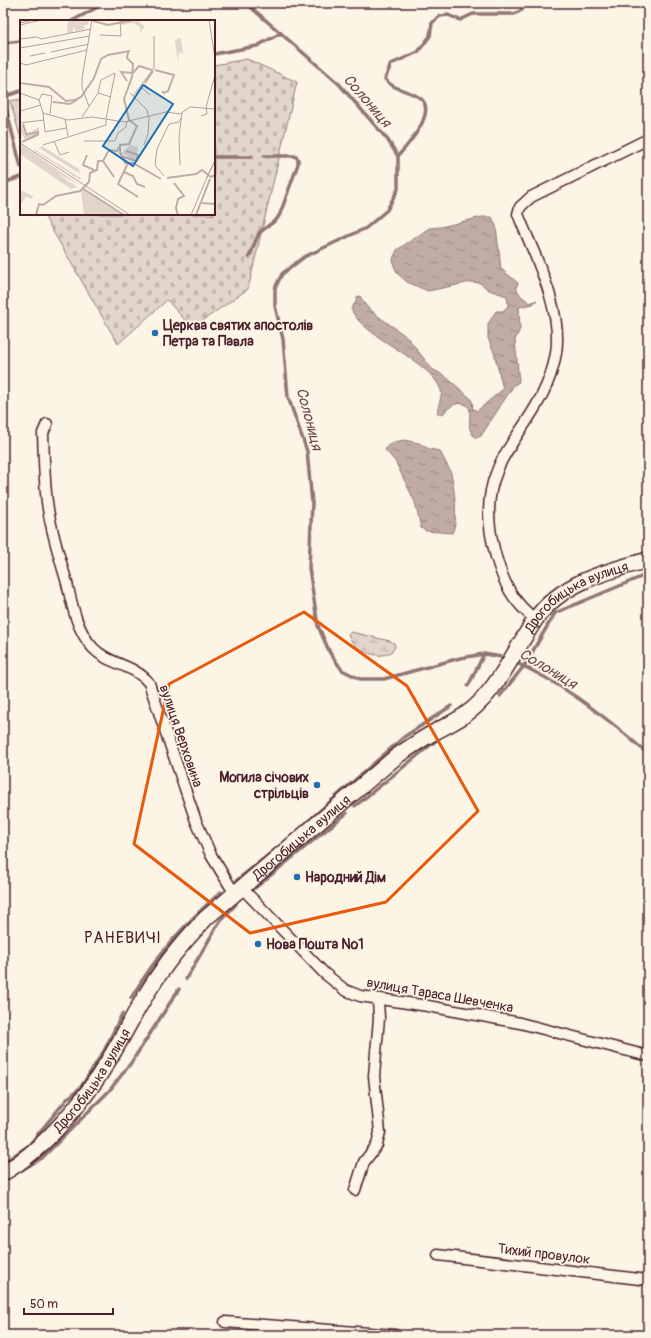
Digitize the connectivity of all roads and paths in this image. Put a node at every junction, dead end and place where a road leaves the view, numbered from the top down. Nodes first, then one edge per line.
1 (648, 138) edge
2 (47, 424) dead end
3 (648, 560) edge
4 (536, 619) junction
5 (238, 891) junction
6 (378, 1000) junction
7 (648, 1056) edge
8 (3, 1173) edge
9 (355, 1190) dead end
10 (438, 1255) dead end
11 (648, 1280) edge
12 (224, 1322) dead end
13 (395, 1335) edge

1 - 4 street
2 - 5 street, вулиця Верховина
3 - 4 street, Дрогобицька вулиця
4 - 5 street, Дрогобицька вулиця
5 - 6 street, вулиця Тараса Шевченка
5 - 8 street, Дрогобицька вулиця
6 - 7 street, вулиця Тараса Шевченка
6 - 9 street
10 - 11 street, Тихий провулок
12 - 13 street

